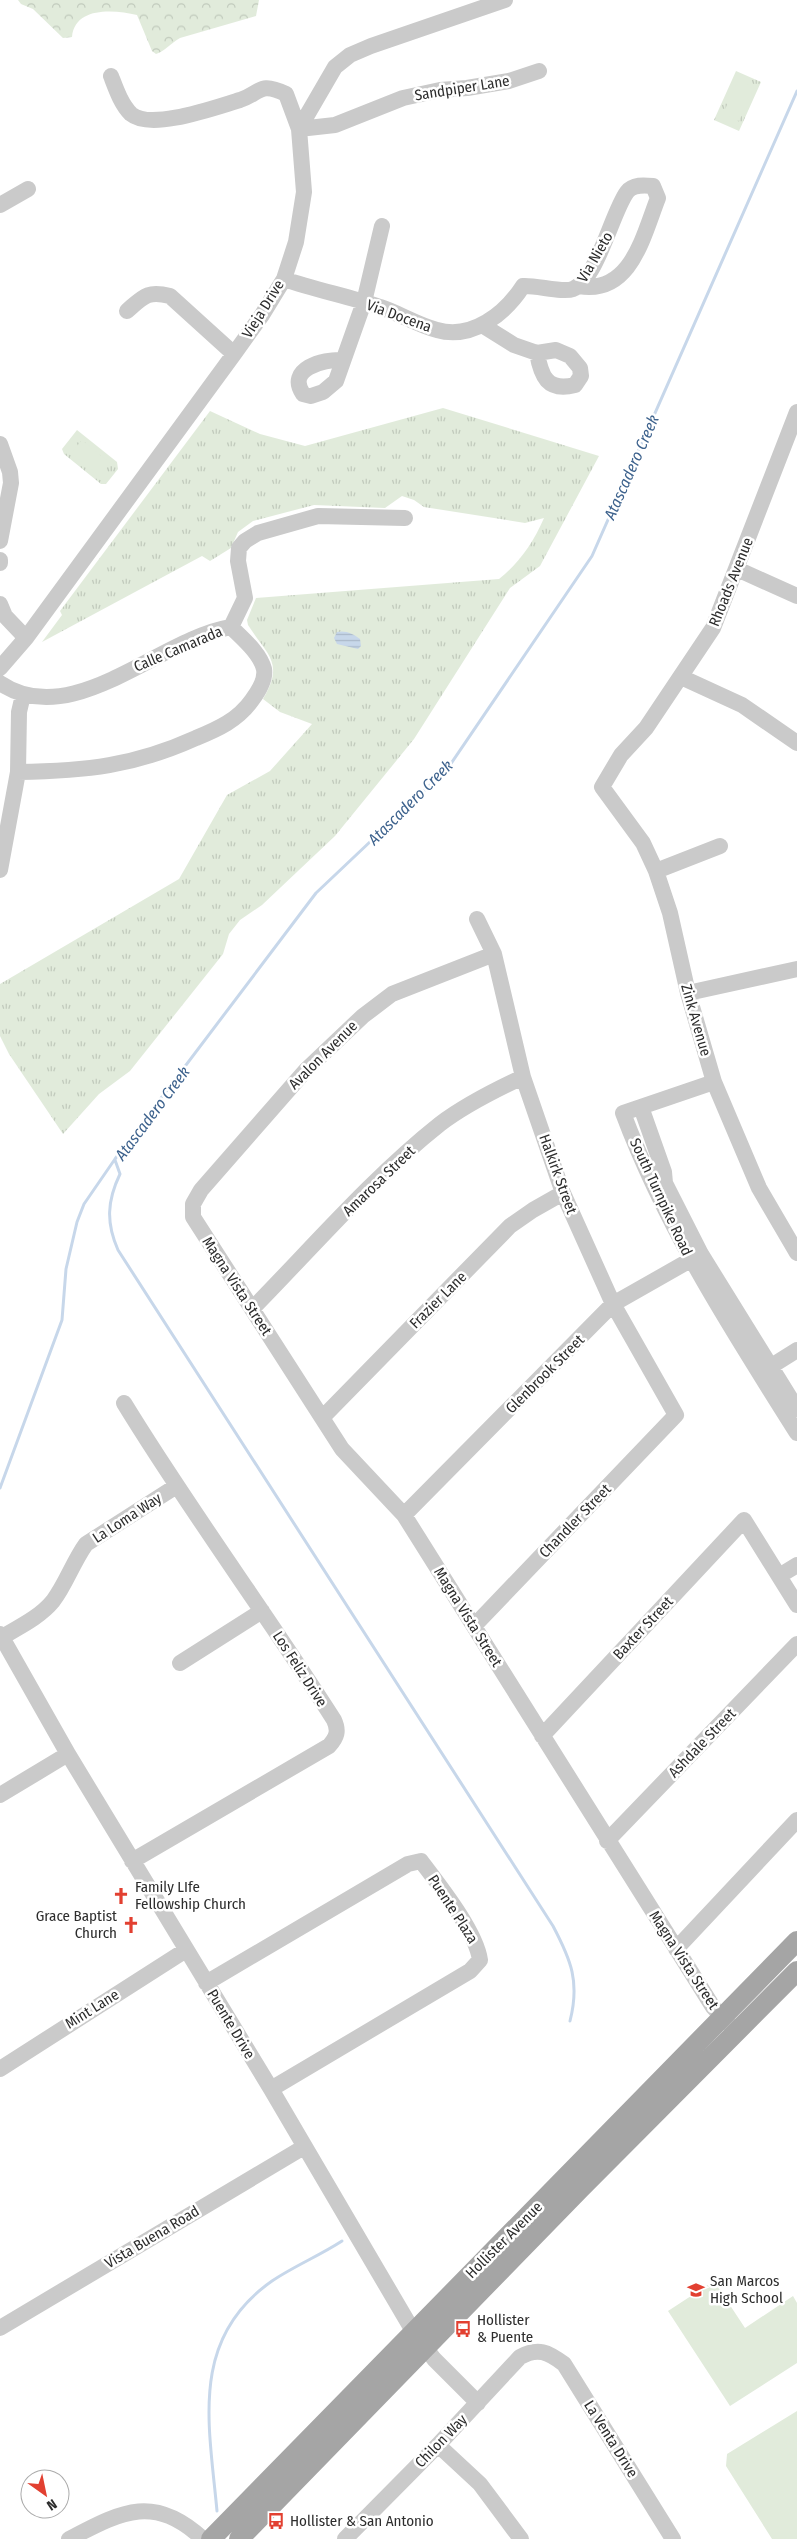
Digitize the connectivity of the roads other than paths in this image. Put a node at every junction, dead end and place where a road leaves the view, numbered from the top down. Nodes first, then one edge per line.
1 (505, 0) edge
2 (539, 71) dead end
3 (111, 76) dead end
4 (299, 129) junction
5 (28, 189) dead end
6 (0, 205) edge
7 (382, 226) dead end
8 (284, 279) junction
9 (579, 286) junction
10 (364, 302) junction
11 (509, 304) joint
12 (127, 311) dead end
13 (482, 326) junction
14 (537, 353) dead end
15 (234, 354) junction
16 (346, 354) dead end
17 (797, 412) edge
18 (0, 444) edge
19 (405, 518) dead end
20 (0, 540) edge
21 (737, 569) junction
22 (797, 596) edge
23 (0, 604) edge
24 (231, 627) junction
25 (26, 638) junction
26 (0, 668) edge
27 (681, 677) junction
28 (0, 683) edge
29 (23, 695) junction
30 (797, 743) edge
31 (18, 772) junction
32 (602, 787) joint
33 (720, 846) dead end
34 (0, 870) edge
35 (656, 871) junction
36 (477, 919) dead end
37 (494, 954) junction
38 (797, 969) edge
39 (688, 993) junction
40 (523, 1077) junction
41 (714, 1082) junction
42 (563, 1193) junction
43 (192, 1209) joint
44 (797, 1253) edge
45 (696, 1257) junction
46 (613, 1304) junction
47 (252, 1309) junction
48 (797, 1350) edge
49 (765, 1370) junction
50 (124, 1403) dead end
51 (797, 1409) edge
52 (676, 1415) joint
53 (322, 1418) junction
54 (797, 1433) edge
55 (175, 1486) junction
56 (404, 1515) junction
57 (797, 1565) edge
58 (779, 1576) junction
59 (797, 1605) edge
60 (262, 1611) junction
61 (474, 1626) junction
62 (1, 1636) edge
63 (797, 1644) edge
64 (180, 1663) dead end
65 (542, 1736) junction
66 (68, 1754) junction
67 (0, 1795) edge
68 (797, 1820) edge
69 (607, 1841) junction
70 (132, 1861) junction
71 (797, 1941) edge
72 (676, 1949) junction
73 (186, 1950) junction
74 (797, 1971) edge
75 (206, 1983) junction
76 (730, 2025) junction
77 (0, 2069) edge
78 (271, 2089) junction
79 (304, 2147) junction
80 (0, 2328) edge
81 (413, 2331) junction
82 (425, 2347) junction
83 (540, 2351) joint
84 (478, 2403) junction
85 (438, 2445) junction
86 (356, 2536) edge
87 (69, 2539) edge
88 (203, 2539) edge
89 (211, 2539) edge
90 (239, 2539) edge
91 (521, 2539) edge
92 (673, 2539) edge

1 - 4 street
2 - 4 street, Sandpiper Lane
3 - 4 street, Vieja Drive
4 - 8 street, Vieja Drive
5 - 6 street
7 - 10 street
8 - 10 street, Via Docena
8 - 15 street, Vieja Drive
9 - 9 street, Via Nieto
9 - 11 street, Via Nieto
10 - 13 street, Via Docena
10 - 16 street
11 - 13 street, Via Docena
12 - 15 street
13 - 14 street
15 - 25 street, Vieja Drive
17 - 21 street, Rhoads Avenue
18 - 20 street
19 - 24 street, Calle Camarada
21 - 22 street
21 - 27 street, Rhoads Avenue
23 - 25 street
24 - 29 street, Calle Camarada
24 - 31 street
25 - 26 street, Vieja Drive
27 - 30 street
27 - 32 street, Rhoads Avenue
28 - 29 street
29 - 31 street
31 - 34 street
32 - 35 street, Zink Avenue
33 - 35 street
35 - 39 street, Zink Avenue
36 - 37 street, Halkirk Street
37 - 40 street, Halkirk Street
37 - 43 street, Avalon Avenue
38 - 39 street
39 - 41 street, Zink Avenue
40 - 42 street, Halkirk Street
40 - 47 street, Amarosa Street
41 - 44 street, Zink Avenue
41 - 45 street, South Turnpike Road
42 - 46 street, Halkirk Street
42 - 53 street, Frazier Lane
43 - 47 street, Magna Vista Street
45 - 46 street, Glenbrook Street
45 - 49 street, South Turnpike Road
46 - 52 street, Halkirk Street
46 - 56 street, Glenbrook Street
47 - 53 street, Magna Vista Street
48 - 49 street
49 - 51 street, South Turnpike Road
49 - 54 street, South Turnpike Road
50 - 55 street, Los Feliz Drive
52 - 61 street, Chandler Street
53 - 56 street, Magna Vista Street
55 - 60 street, Los Feliz Drive
55 - 62 street, La Loma Way
56 - 61 street, Magna Vista Street
57 - 58 street
58 - 59 street
58 - 65 street, Baxter Street
60 - 64 street
60 - 70 street, Los Feliz Drive
61 - 65 street, Magna Vista Street
62 - 66 street, Puente Drive
63 - 69 street, Ashdale Street
65 - 69 street, Magna Vista Street
66 - 67 street
66 - 70 street, Puente Drive
68 - 72 street
69 - 72 street, Magna Vista Street
70 - 73 street, Puente Drive
71 - 76 main road, Hollister Avenue
72 - 76 street, Magna Vista Street
73 - 75 street, Puente Drive
73 - 77 street, Mint Lane
74 - 76 main road, Hollister Avenue
75 - 78 street, Puente Drive
75 - 78 street, Puente Plaza
76 - 81 main road, Hollister Avenue
76 - 82 main road, Hollister Avenue
78 - 79 street, Puente Drive
79 - 80 street, Vista Buena Road
79 - 81 street, Puente Drive
81 - 82 street, Puente Drive
81 - 89 main road, Hollister Avenue
82 - 84 street, Puente Drive
82 - 90 main road, Hollister Avenue
83 - 84 street, Chilon Way
83 - 92 street, La Venta Drive
84 - 85 street, Chilon Way
85 - 86 street, Chilon Way
85 - 91 street
87 - 88 street

